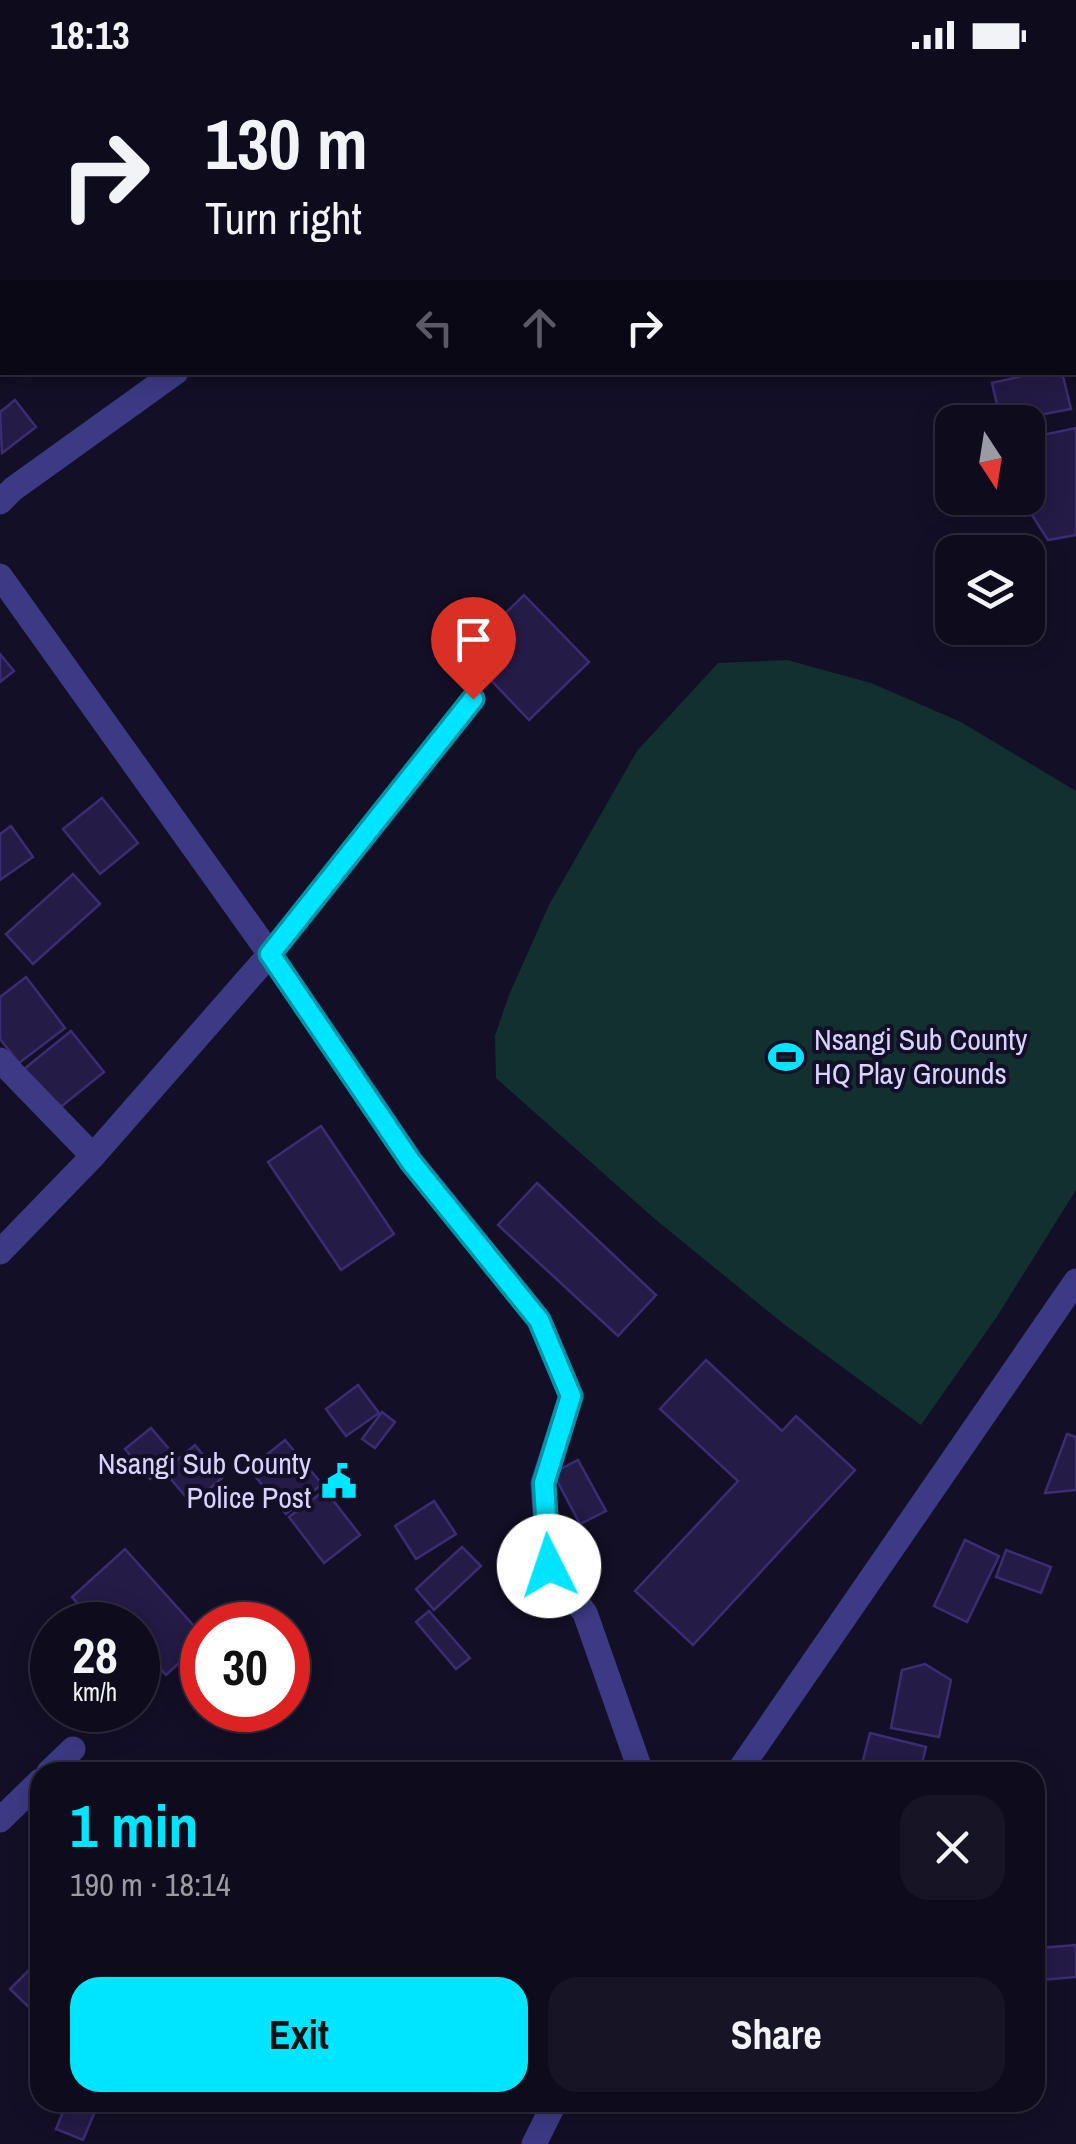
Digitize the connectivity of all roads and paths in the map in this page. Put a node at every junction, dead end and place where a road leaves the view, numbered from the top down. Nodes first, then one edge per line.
1 (172, 375) edge
2 (0, 502) edge
3 (0, 576) edge
4 (473, 699) dead end
5 (270, 954) junction
6 (0, 1060) edge
7 (93, 1156) junction
8 (0, 1252) edge
9 (1073, 1292) edge
10 (74, 1749) dead end
11 (60, 1762) edge
12 (638, 1762) edge
13 (745, 1762) edge
14 (30, 1791) edge
15 (0, 1820) edge
16 (550, 2112) edge
17 (534, 2144) edge

1 - 2 street
3 - 5 street
4 - 5 lane
5 - 7 street
5 - 12 street
6 - 7 street
7 - 8 street
9 - 13 street
10 - 11 street
14 - 15 street
16 - 17 street

